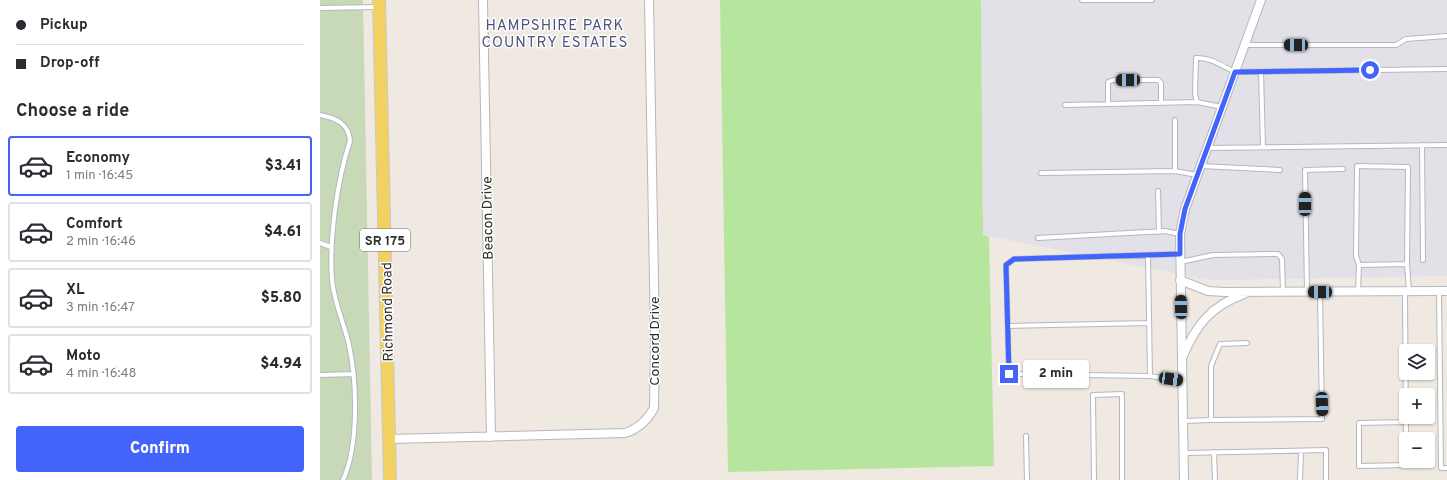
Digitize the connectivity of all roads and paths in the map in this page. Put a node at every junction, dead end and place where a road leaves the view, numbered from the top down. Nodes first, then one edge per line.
1 (483, 0) edge
2 (649, 0) edge
3 (1082, 0) edge
4 (1152, 0) edge
5 (1261, 0) edge
6 (380, 4) edge
7 (320, 8) edge
8 (1447, 36) edge
9 (1244, 45) junction
10 (1447, 69) edge
11 (1235, 72) junction
12 (1261, 72) junction
13 (1197, 102) junction
14 (1161, 103) junction
15 (1108, 104) junction
16 (1065, 105) dead end
17 (1222, 107) junction
18 (320, 115) edge
19 (1175, 120) dead end
20 (1422, 145) junction
21 (1447, 145) edge
22 (1262, 147) junction
23 (1208, 148) junction
24 (1200, 166) junction
25 (1343, 169) dead end
26 (1280, 170) dead end
27 (1175, 171) junction
28 (1041, 173) dead end
29 (1198, 175) junction
30 (1158, 191) dead end
31 (1159, 232) junction
32 (1180, 234) junction
33 (1038, 238) dead end
34 (320, 243) edge
35 (331, 247) junction
36 (1148, 255) junction
37 (1180, 258) junction
38 (1423, 260) dead end
39 (1359, 264) junction
40 (1407, 264) junction
41 (1180, 280) junction
42 (1443, 291) edge
43 (1252, 292) junction
44 (1283, 292) junction
45 (1307, 292) junction
46 (1320, 292) junction
47 (1358, 292) junction
48 (1407, 292) junction
49 (1149, 323) junction
50 (1008, 326) junction
51 (1247, 343) dead end
52 (1182, 359) junction
53 (354, 374) junction
54 (320, 375) edge
55 (1150, 376) junction
56 (1182, 381) junction
57 (1406, 388) edge
58 (1211, 420) junction
59 (1183, 421) junction
60 (1399, 422) edge
61 (1026, 436) dead end
62 (491, 437) junction
63 (390, 439) junction
64 (1301, 451) junction
65 (1214, 452) junction
66 (1183, 453) junction
67 (1399, 465) edge
68 (1447, 468) edge
69 (343, 480) edge
70 (390, 480) edge
71 (1027, 480) edge
72 (1094, 480) edge
73 (1122, 480) edge
74 (1184, 480) edge
75 (1215, 480) edge
76 (1300, 480) edge
77 (1326, 480) edge

1 - 62 street, Beacon Drive
2 - 62 street, Concord Drive
3 - 4 lane
5 - 9 street
6 - 7 lane
6 - 63 main road, Richmond Road / SR 175
8 - 9 lane
9 - 11 street
10 - 12 lane
11 - 12 lane
11 - 13 lane
11 - 17 street
12 - 22 lane
13 - 14 lane
13 - 17 lane
14 - 15 lane
14 - 15 lane
15 - 16 lane
17 - 23 street
18 - 35 lane
19 - 27 lane
20 - 21 lane
20 - 22 lane
20 - 38 lane
22 - 23 lane
23 - 24 street
24 - 26 lane
24 - 29 street
25 - 45 lane
27 - 28 lane
27 - 29 lane
29 - 32 street
30 - 31 lane
31 - 32 lane
31 - 33 lane
32 - 37 street
34 - 35 lane
35 - 53 lane
36 - 37 lane
36 - 49 lane
36 - 50 lane
37 - 41 street
37 - 44 lane
39 - 40 lane
39 - 40 lane
39 - 47 lane
40 - 48 lane
41 - 43 street
41 - 52 street
42 - 48 street
42 - 68 lane
43 - 44 street
43 - 52 street
44 - 45 street
45 - 46 street
46 - 47 street
46 - 58 lane
47 - 48 street
48 - 57 lane
49 - 50 lane
49 - 55 lane
50 - 55 lane
51 - 58 lane
52 - 56 street
53 - 54 lane
53 - 69 lane
55 - 56 lane
56 - 59 street
58 - 59 lane
59 - 66 street
60 - 67 lane
61 - 71 lane
62 - 63 street, Concord Drive
63 - 70 main road, Richmond Road / SR 175
64 - 65 lane
64 - 76 lane
64 - 77 lane
65 - 66 lane
65 - 75 lane
66 - 74 street
72 - 73 lane

